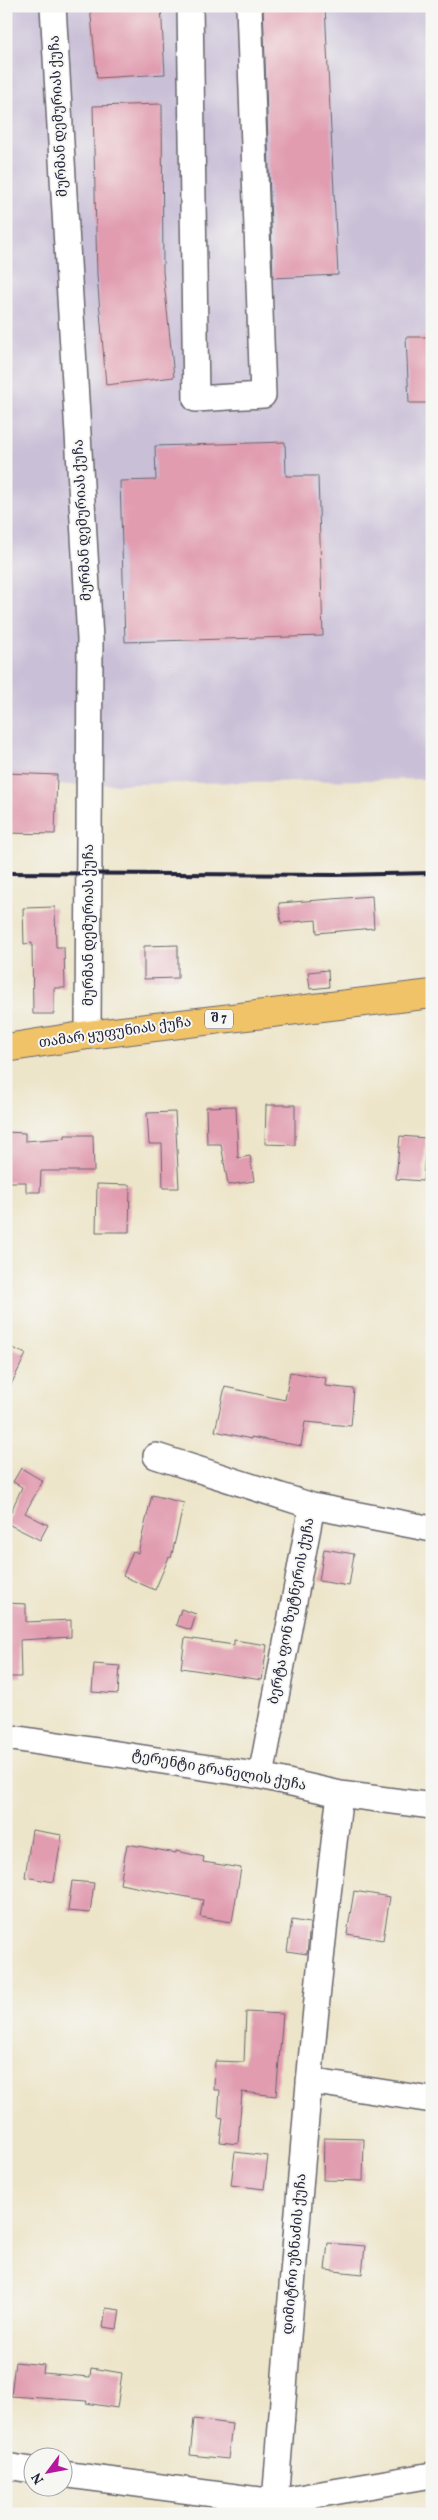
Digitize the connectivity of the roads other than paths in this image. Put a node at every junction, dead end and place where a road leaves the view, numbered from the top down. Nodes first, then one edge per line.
1 (53, 6) edge
2 (190, 6) edge
3 (249, 6) edge
4 (432, 994) edge
5 (88, 1035) junction
6 (6, 1048) edge
7 (156, 1456) dead end
8 (312, 1506) junction
9 (432, 1529) edge
10 (6, 1737) edge
11 (261, 1776) junction
12 (340, 1794) junction
13 (432, 1806) edge
14 (310, 2081) junction
15 (432, 2100) edge
16 (6, 2466) edge
17 (22, 2468) edge
18 (72, 2475) edge
19 (432, 2475) edge
20 (275, 2502) junction

1 - 5 street, მურმან დემურიას ქუჩა
2 - 3 street
4 - 5 main road, თამარ ყუფუნიას ქუჩა / შ 7
5 - 6 main road, თამარ ყუფუნიას ქუჩა / შ 7
7 - 8 street
8 - 9 street, ბერტა ფონ ზუტნერის ქუჩა
8 - 11 street, ბერტა ფონ ზუტნერის ქუჩა
10 - 11 street, ტერენტი გრანელის ქუჩა
11 - 12 street, ტერენტი გრანელის ქუჩა
12 - 13 street, ტერენტი გრანელის ქუჩა
12 - 14 street, დიმიტრი უზნაძის ქუჩა
14 - 15 street
14 - 20 street, დიმიტრი უზნაძის ქუჩა
16 - 17 street
18 - 20 street
19 - 20 street

